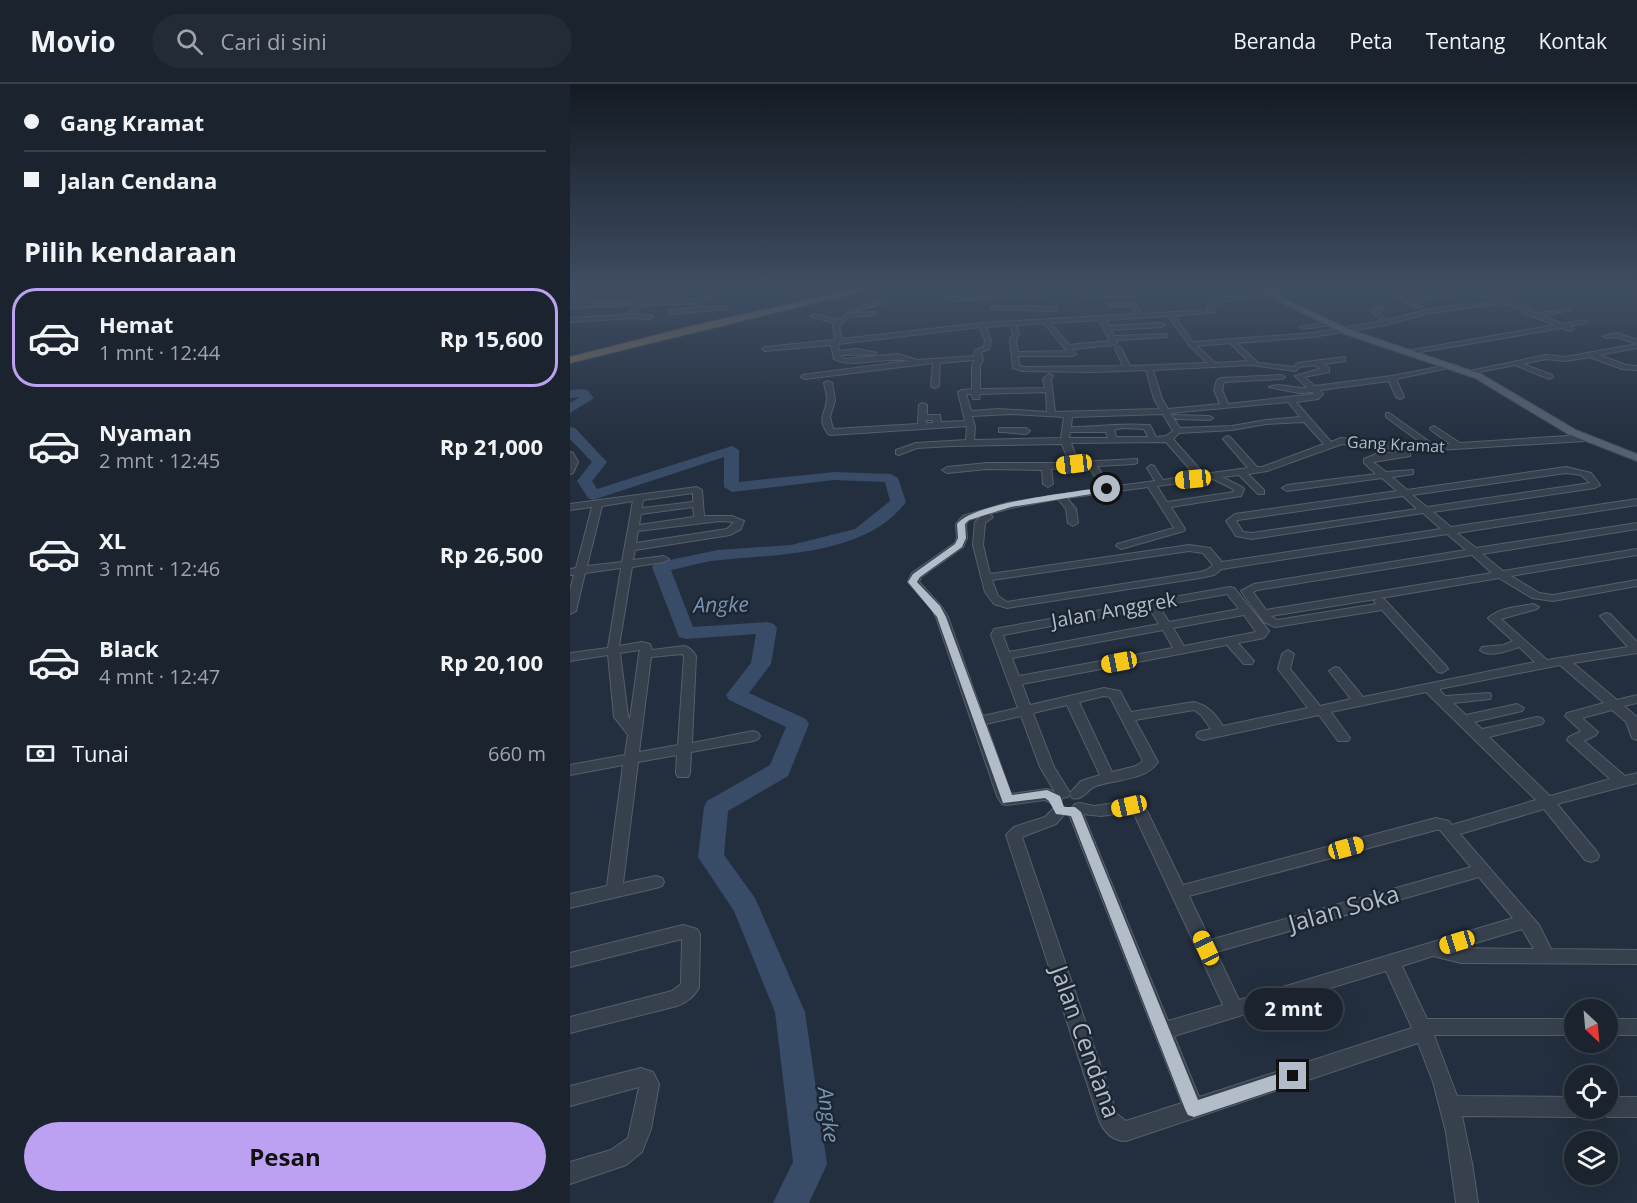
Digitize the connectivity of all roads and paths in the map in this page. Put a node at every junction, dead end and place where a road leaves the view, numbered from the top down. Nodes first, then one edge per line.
1 (628, 339) edge
2 (652, 339) edge
3 (871, 339) edge
4 (874, 339) edge
5 (988, 339) edge
6 (1013, 339) edge
7 (1058, 339) edge
8 (1112, 339) edge
9 (1188, 339) edge
10 (1259, 339) edge
11 (1262, 339) edge
12 (1370, 339) edge
13 (1484, 339) edge
14 (1232, 341) junction
15 (836, 342) junction
16 (1191, 344) junction
17 (1637, 344) edge
18 (1270, 346) dead end
19 (1118, 348) dead end
20 (765, 349) dead end
21 (896, 352) dead end
22 (1409, 352) junction
23 (836, 353) junction
24 (877, 353) junction
25 (1071, 353) junction
26 (570, 354) edge
27 (1016, 354) junction
28 (1590, 354) junction
29 (978, 358) junction
30 (1342, 359) dead end
31 (570, 360) edge
32 (843, 361) junction
33 (937, 361) junction
34 (917, 362) junction
35 (1317, 363) junction
36 (1516, 363) junction
37 (1255, 364) junction
38 (1213, 365) junction
39 (1301, 365) junction
40 (1453, 366) junction
41 (1149, 368) junction
42 (1637, 368) edge
43 (1086, 369) junction
44 (1128, 369) junction
45 (1239, 369) dead end
46 (847, 371) junction
47 (1469, 372) junction
48 (1312, 373) junction
49 (1049, 376) dead end
50 (805, 377) dead end
51 (1281, 377) dead end
52 (1549, 377) dead end
53 (1392, 378) junction
54 (828, 383) dead end
55 (935, 386) dead end
56 (1313, 389) junction
57 (1048, 390) junction
58 (1250, 392) dead end
59 (976, 395) junction
60 (1400, 398) dead end
61 (1287, 400) junction
62 (1260, 402) junction
63 (923, 405) dead end
64 (1225, 406) junction
65 (1206, 408) junction
66 (1051, 414) junction
67 (1068, 415) junction
68 (1168, 415) junction
69 (1389, 415) dead end
70 (1209, 418) junction
71 (969, 419) junction
72 (1307, 419) junction
73 (922, 422) junction
74 (1232, 428) junction
75 (1434, 428) dead end
76 (1109, 429) junction
77 (1002, 430) dead end
78 (1177, 431) junction
79 (1066, 435) junction
80 (1392, 435) dead end
81 (1584, 438) junction
82 (1153, 439) junction
83 (1168, 439) junction
84 (1227, 439) dead end
85 (1113, 440) junction
86 (1016, 441) junction
87 (970, 442) junction
88 (988, 442) junction
89 (1329, 445) junction
90 (1432, 447) junction
91 (1460, 447) junction
92 (1408, 450) junction
93 (899, 452) dead end
94 (1637, 458) edge
95 (1134, 461) dead end
96 (1091, 463) junction
97 (1074, 464) junction
98 (987, 466) junction
99 (1046, 467) junction
100 (1151, 468) dead end
101 (947, 470) dead end
102 (1255, 471) junction
103 (1242, 472) junction
104 (1410, 472) dead end
105 (1129, 474) junction
106 (1215, 476) junction
107 (1383, 476) junction
108 (1202, 478) junction
109 (1156, 483) junction
110 (1048, 484) dead end
111 (1287, 488) dead end
112 (1107, 489) junction
113 (1083, 492) junction
114 (1261, 492) dead end
115 (1403, 493) junction
116 (1060, 496) junction
117 (639, 498) junction
118 (1089, 501) dead end
119 (1637, 502) edge
120 (598, 504) junction
121 (698, 504) junction
122 (1166, 505) junction
123 (570, 507) edge
124 (1423, 510) junction
125 (637, 512) junction
126 (988, 517) dead end
127 (699, 520) junction
128 (1073, 523) dead end
129 (1637, 526) edge
130 (634, 529) junction
131 (1448, 531) junction
132 (1121, 546) dead end
133 (631, 547) junction
134 (1473, 551) junction
135 (1637, 552) edge
136 (664, 559) dead end
137 (628, 564) junction
138 (1219, 566) junction
139 (575, 572) edge
140 (1500, 574) junction
141 (986, 578) junction
142 (1637, 583) edge
143 (1375, 596) junction
144 (1152, 604) junction
145 (1384, 606) junction
146 (1533, 607) dead end
147 (570, 611) edge
148 (1248, 611) junction
149 (1263, 614) junction
150 (1606, 616) dead end
151 (1166, 626) junction
152 (1229, 640) junction
153 (1521, 642) junction
154 (613, 650) junction
155 (1181, 650) junction
156 (1486, 650) dead end
157 (645, 654) junction
158 (1288, 654) dead end
159 (1005, 656) junction
160 (570, 657) edge
161 (1248, 661) dead end
162 (1563, 661) junction
163 (1545, 664) junction
164 (1442, 669) dead end
165 (1335, 671) dead end
166 (1015, 681) junction
167 (1429, 687) junction
168 (1485, 696) dead end
169 (1071, 699) junction
170 (1637, 699) edge
171 (1442, 700) junction
172 (1360, 702) junction
173 (1613, 704) junction
174 (1517, 708) dead end
175 (1026, 710) junction
176 (1320, 710) junction
177 (1128, 717) junction
178 (979, 720) junction
179 (1463, 720) junction
180 (1538, 722) dead end
181 (1219, 731) junction
182 (635, 735) junction
183 (1203, 735) dead end
184 (1477, 735) junction
185 (1637, 735) edge
186 (753, 736) dead end
187 (1343, 738) dead end
188 (684, 748) junction
189 (632, 758) junction
190 (570, 770) edge
191 (683, 772) dead end
192 (1108, 778) junction
193 (1629, 780) edge
194 (1549, 802) junction
195 (1069, 803) junction
196 (1450, 831) junction
197 (1592, 856) dead end
198 (1483, 870) junction
199 (656, 882) dead end
200 (614, 891) junction
201 (1180, 892) junction
202 (570, 901) edge
203 (1525, 921) junction
204 (1206, 948) junction
205 (1434, 949) junction
206 (1546, 957) junction
207 (1637, 957) edge
208 (570, 960) edge
209 (1391, 962) junction
210 (1234, 1009) junction
211 (570, 1025) edge
212 (1564, 1027) edge
213 (1618, 1027) edge
214 (1637, 1027) edge
215 (1424, 1029) junction
216 (1163, 1031) junction
217 (570, 1096) edge
218 (1449, 1106) junction
219 (1564, 1107) edge
220 (1618, 1107) edge
221 (1637, 1107) edge
222 (1194, 1109) junction
223 (570, 1173) edge
224 (1467, 1203) edge

1 - 26 highway
2 - 31 highway
3 - 15 street
4 - 24 street
5 - 29 street
6 - 27 street
7 - 25 street
8 - 25 street
9 - 16 street
10 - 14 street
11 - 18 street
12 - 22 main road
13 - 22 street
14 - 16 street
14 - 37 street
15 - 20 street
15 - 23 street
16 - 38 street
17 - 28 street
19 - 44 street
21 - 24 street
22 - 40 main road
23 - 24 street
23 - 32 street
25 - 27 street
25 - 43 street
27 - 43 street
28 - 36 street
28 - 42 street
29 - 33 street
29 - 59 street
30 - 35 street
32 - 34 street
32 - 46 street
33 - 34 street
33 - 55 street
34 - 46 street
35 - 39 street
35 - 48 street
36 - 47 street
36 - 52 street
37 - 38 street
37 - 39 street
37 - 45 street
38 - 41 street
39 - 48 street
40 - 47 main road
40 - 53 street
41 - 44 street
41 - 68 street
43 - 44 street
46 - 50 street
47 - 81 main road
48 - 56 street
49 - 57 street
51 - 64 street
53 - 56 street
53 - 60 street
54 - 73 street
56 - 61 street
56 - 61 street
57 - 59 street
57 - 66 street
58 - 62 street
59 - 71 street
61 - 62 street
61 - 72 street
62 - 64 street
63 - 73 street
64 - 65 street
65 - 68 street
65 - 70 street
66 - 67 street
66 - 71 street
67 - 68 street
67 - 79 street
68 - 70 street
68 - 78 street
69 - 90 street
70 - 74 street
71 - 73 street
71 - 87 street
72 - 74 street
72 - 89 street
74 - 78 street
75 - 91 street
76 - 79 street
76 - 82 street
76 - 85 street
77 - 86 street
78 - 83 street
79 - 85 street
79 - 86 street
79 - 97 street
80 - 92 street
81 - 91 street, Gang Kramat
81 - 94 main road
82 - 83 street
82 - 85 street
83 - 108 street
84 - 102 street
86 - 88 street
87 - 88 street
87 - 93 street
88 - 98 street
89 - 92 street, Gang Kramat
89 - 102 street, Gang Kramat
90 - 91 street, Gang Kramat
90 - 92 street, Gang Kramat
92 - 107 street
95 - 105 street
96 - 97 street
96 - 105 street
96 - 112 street
97 - 99 street
98 - 99 street
98 - 101 street
99 - 110 street
100 - 109 street
102 - 103 street, Gang Kramat
103 - 106 street, Gang Kramat
103 - 114 street
104 - 107 street
105 - 109 street, Gang Kramat
105 - 112 street, Gang Kramat
106 - 108 street, Gang Kramat
106 - 122 street
107 - 111 street
107 - 115 street
108 - 109 street, Gang Kramat
109 - 122 street
112 - 113 street, Gang Kramat
113 - 116 street, Gang Kramat
113 - 118 street
115 - 124 street
115 - 124 street
115 - 124 street
116 - 128 street
116 - 178 street, Gang Kramat
117 - 120 street
117 - 121 street
117 - 125 street
119 - 131 street
120 - 123 street
120 - 139 street
121 - 125 street
121 - 127 street
122 - 132 street
124 - 131 street
125 - 130 street
126 - 141 street
127 - 130 street
127 - 133 street
129 - 134 street
130 - 133 street
131 - 134 street
131 - 138 street
133 - 137 street
134 - 140 street
134 - 149 street
135 - 140 street
136 - 137 street
137 - 139 street
137 - 154 street
138 - 141 street
138 - 141 street
139 - 147 street
140 - 142 street
140 - 143 street
143 - 145 street
143 - 149 street
144 - 148 street, Jalan Anggrek
144 - 151 street
144 - 159 street, Jalan Anggrek
145 - 149 street
145 - 164 street
146 - 153 street
148 - 151 street
148 - 152 street
150 - 162 street
151 - 155 street
151 - 159 street
152 - 155 street
152 - 161 street
153 - 156 street
153 - 163 street
154 - 157 street
154 - 160 street
154 - 182 street
155 - 166 street
157 - 182 street
157 - 188 street
158 - 176 street
159 - 166 street
162 - 163 street
162 - 173 street
163 - 167 street
165 - 172 street
166 - 175 street
167 - 171 street
167 - 172 street
168 - 171 street
169 - 175 street
169 - 177 street
169 - 192 street
170 - 173 street
171 - 179 street
172 - 176 street
173 - 185 street
173 - 193 street
174 - 179 street
175 - 178 street
175 - 195 street
176 - 181 street
176 - 187 street
177 - 181 street
177 - 192 street
178 - 195 street
179 - 184 street
180 - 184 street
181 - 183 street
182 - 189 street
184 - 194 street
186 - 188 street
188 - 189 street
188 - 191 street
189 - 190 street
189 - 200 street
192 - 195 street
193 - 194 street
194 - 196 street
194 - 197 street
195 - 201 street
195 - 216 street
195 - 222 street, Jalan Cendana
196 - 198 street
196 - 201 street
198 - 203 street
198 - 204 street, Jalan Soka
199 - 200 street
200 - 202 street
201 - 204 street
203 - 205 street
203 - 206 street
204 - 210 street
205 - 206 street
205 - 209 street
206 - 207 street
208 - 211 street
209 - 210 street
209 - 215 street
210 - 216 street
212 - 215 street, Jalan Cendana
213 - 214 street
215 - 218 street
215 - 222 street, Jalan Cendana
216 - 222 street
217 - 223 street
218 - 219 street
218 - 224 street
220 - 221 street

